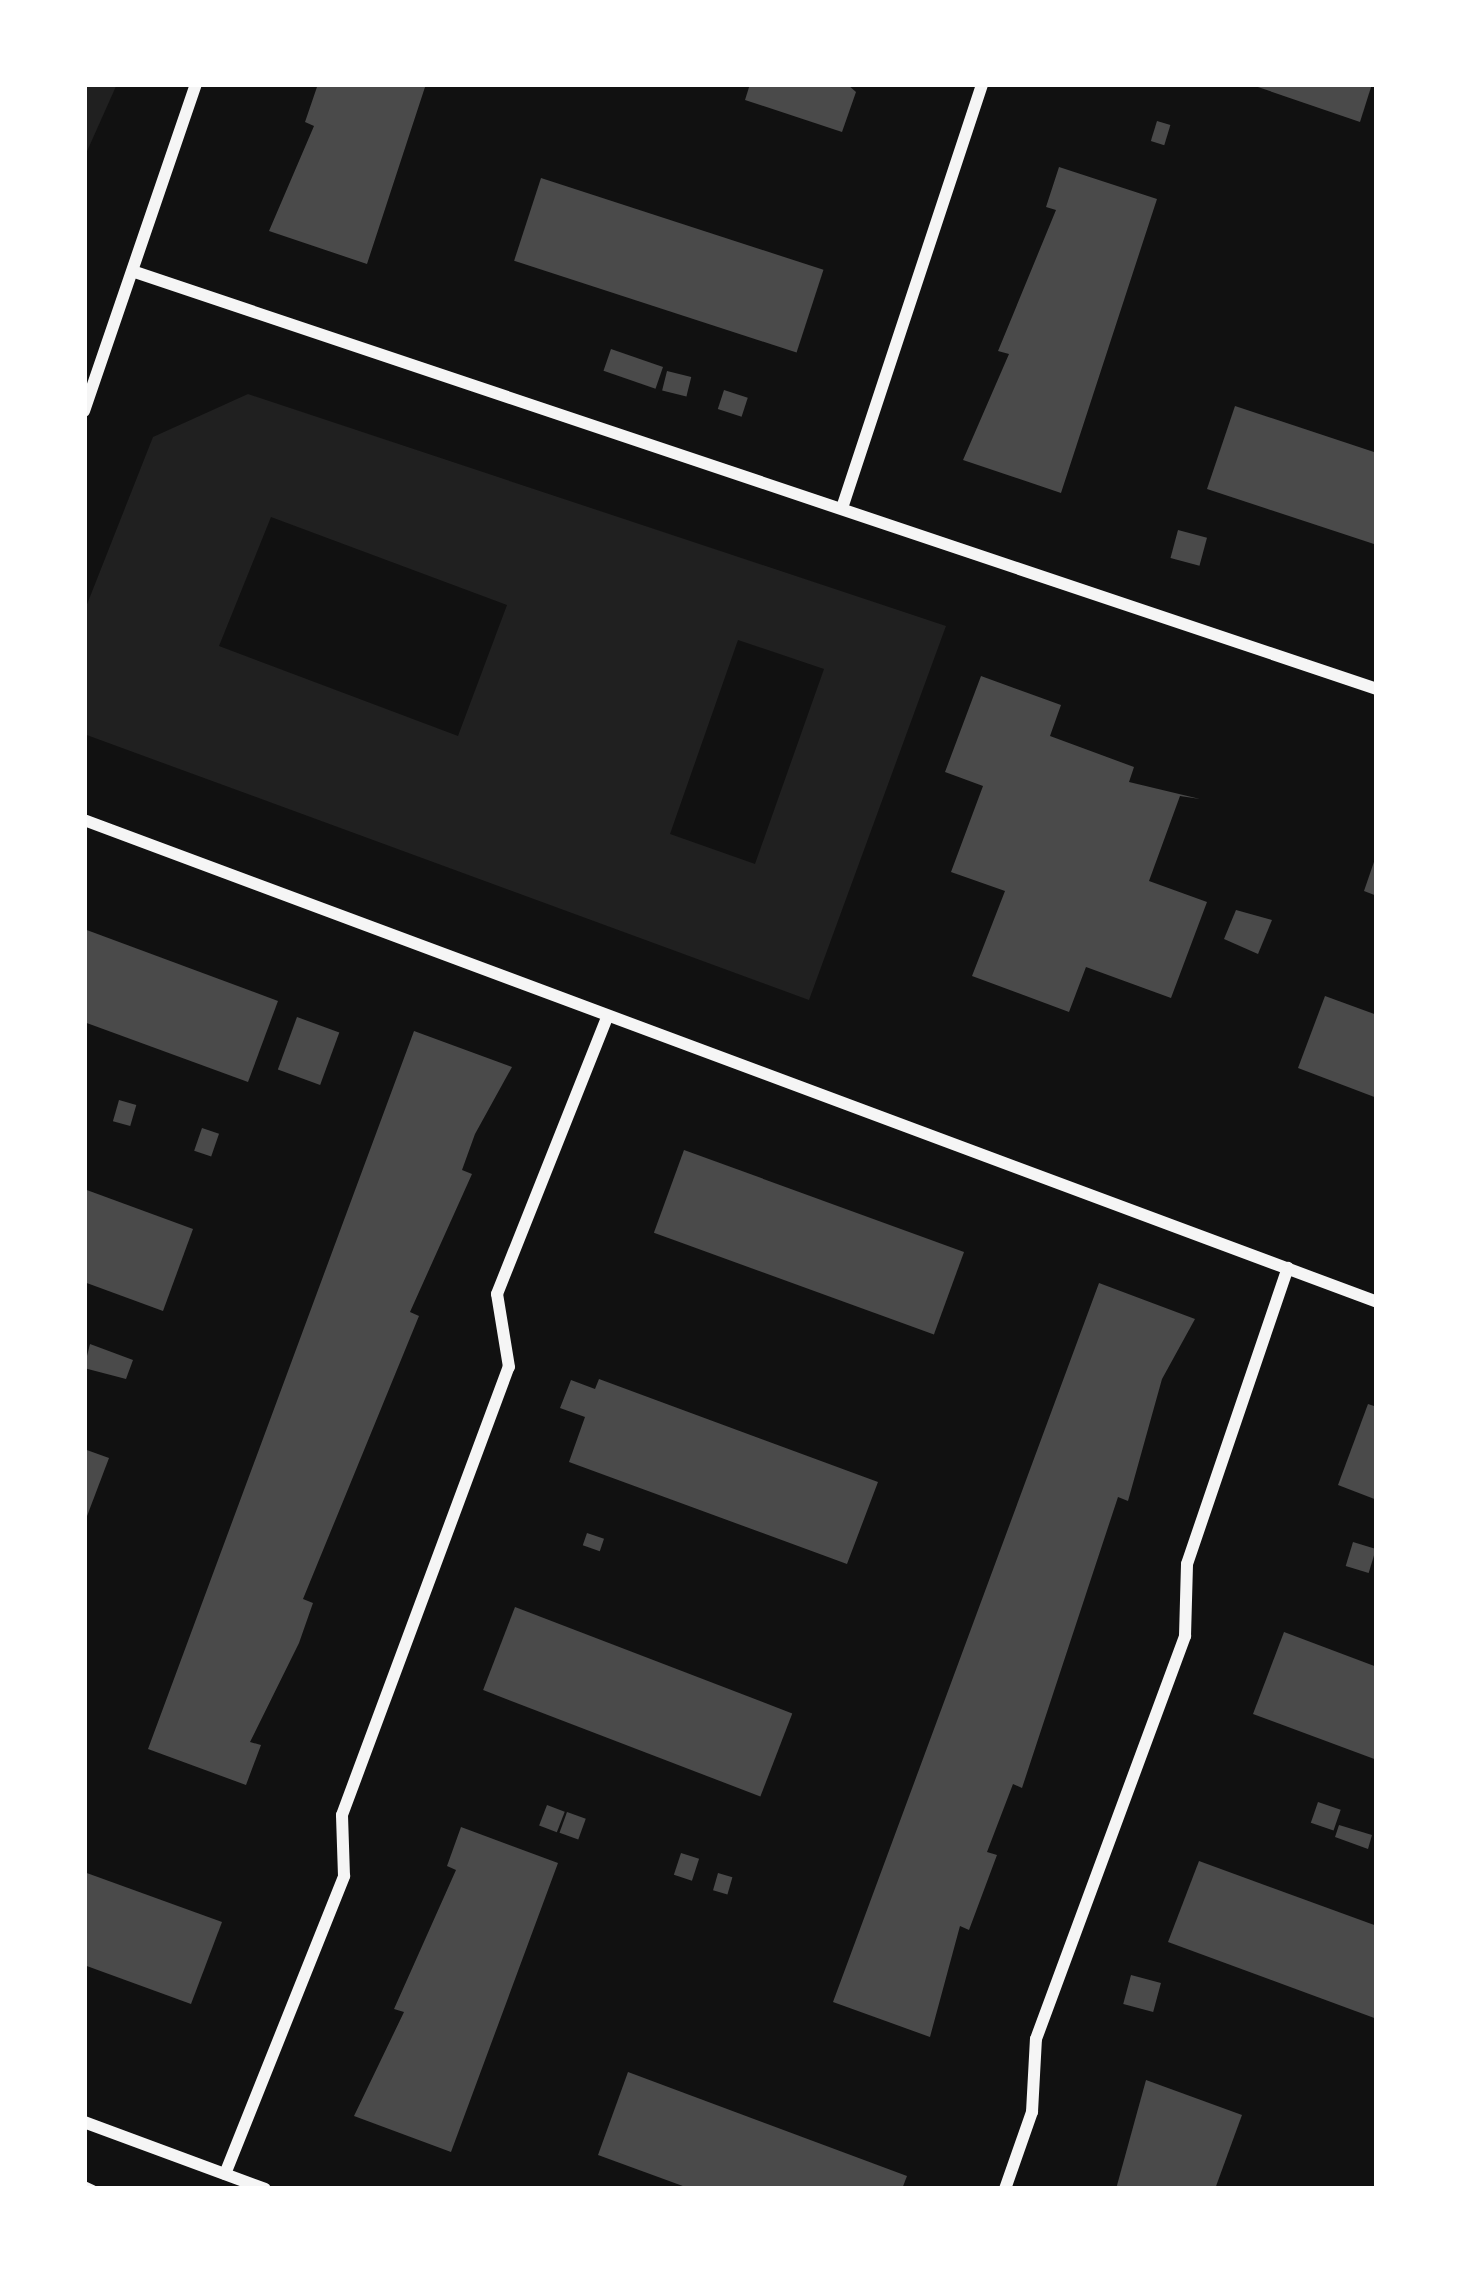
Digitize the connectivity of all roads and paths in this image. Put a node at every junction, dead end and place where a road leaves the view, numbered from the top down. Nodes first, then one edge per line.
1 (196, 84) edge
2 (982, 84) edge
3 (135, 272) junction
4 (84, 411) edge
5 (843, 505) junction
6 (1377, 688) edge
7 (84, 820) edge
8 (607, 1017) junction
9 (1288, 1268) junction
10 (1377, 1302) edge
11 (84, 2122) edge
12 (225, 2174) junction
13 (84, 2186) edge
14 (93, 2189) edge
15 (265, 2189) edge
16 (1005, 2189) edge

1 - 3 street
2 - 5 street
3 - 4 street
3 - 5 street
5 - 6 street
7 - 8 street
8 - 9 street
8 - 12 street
9 - 10 street
9 - 16 street
11 - 12 street
12 - 15 street
13 - 14 path

